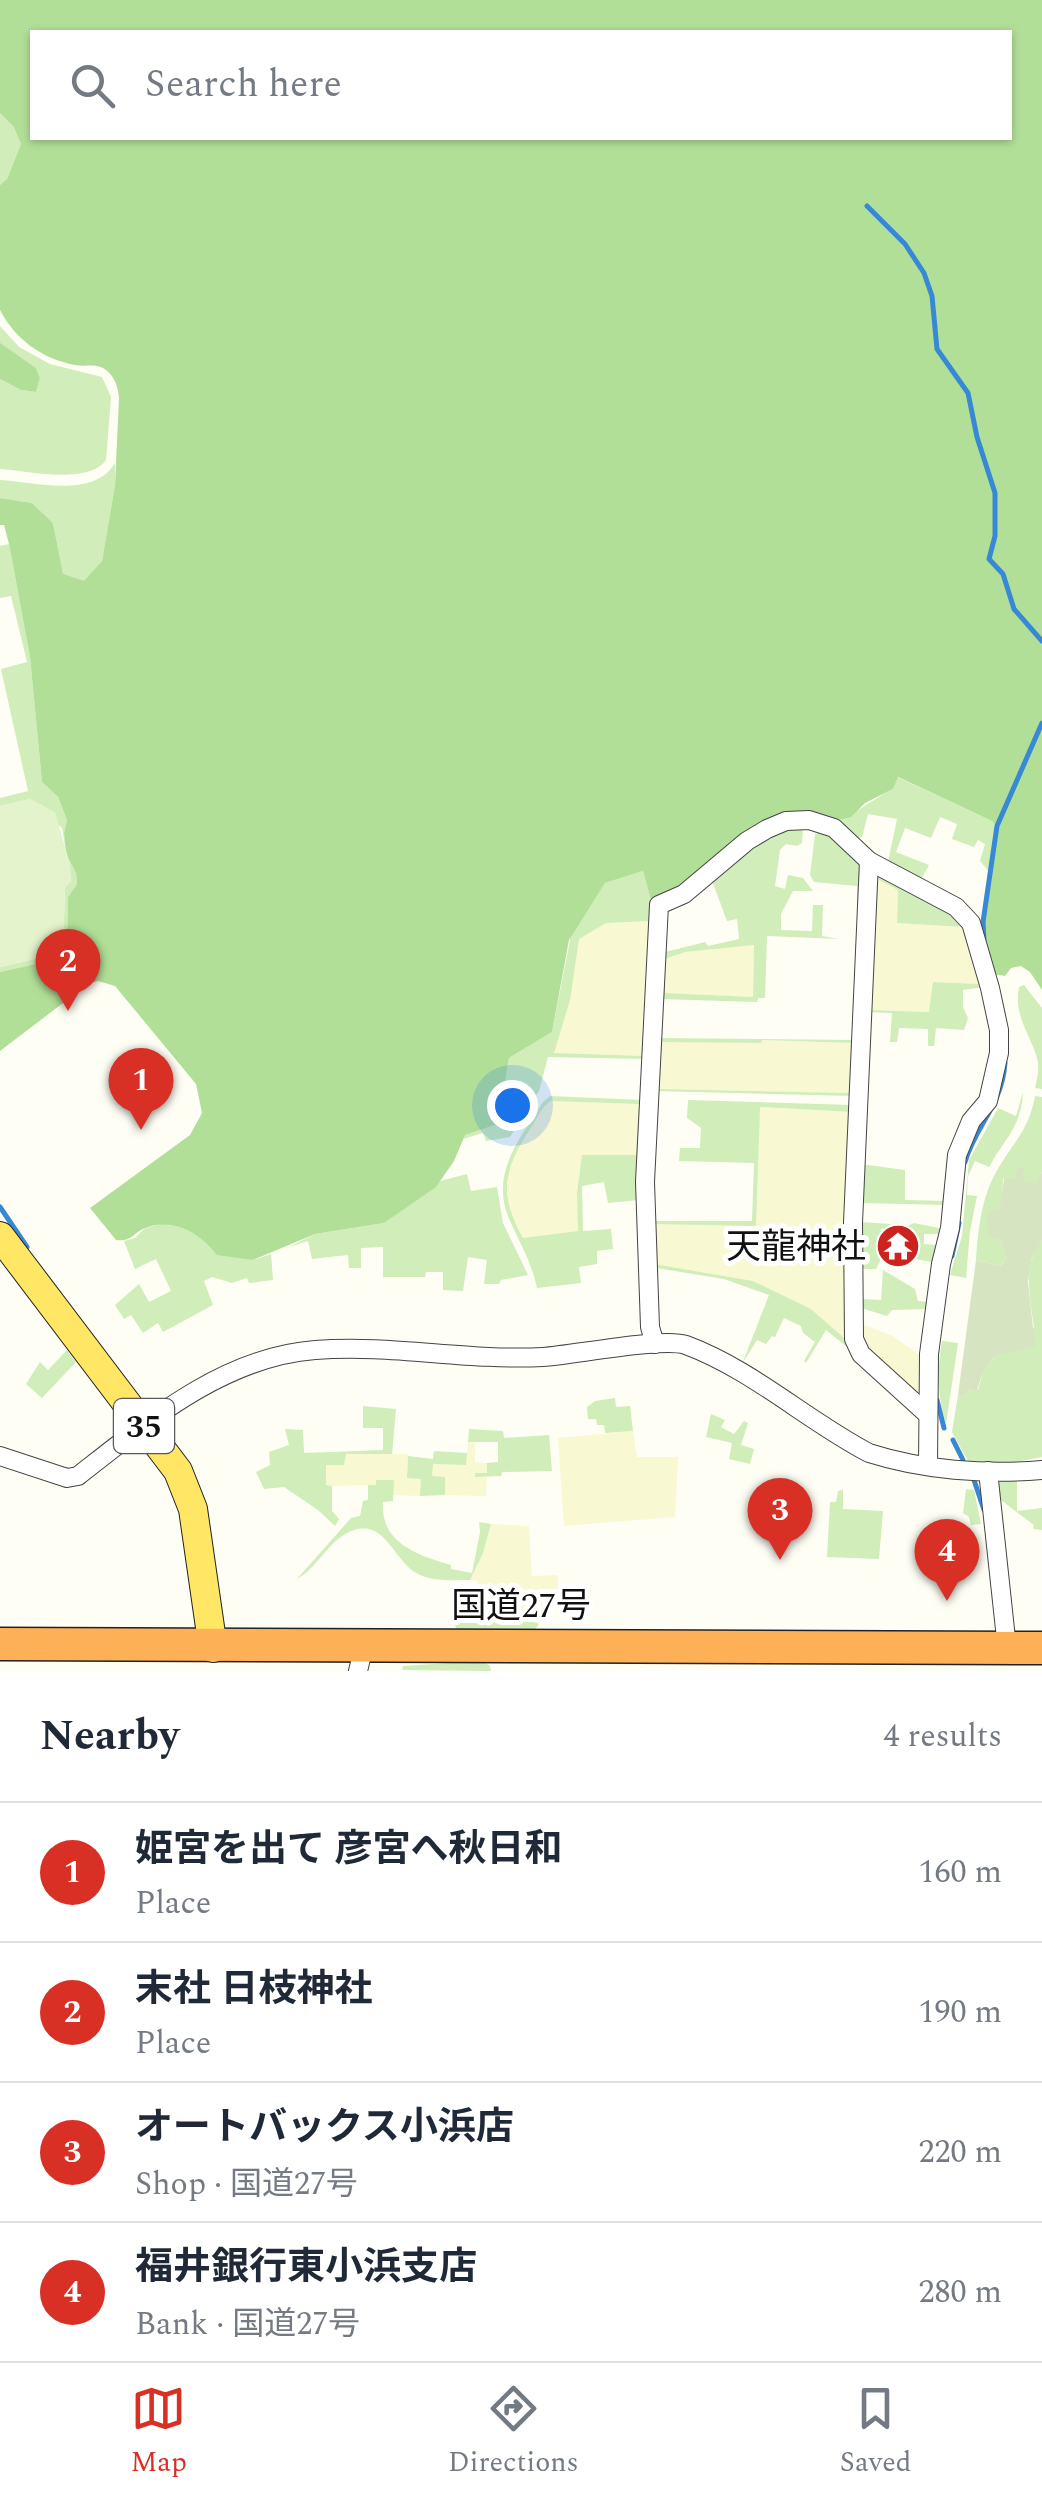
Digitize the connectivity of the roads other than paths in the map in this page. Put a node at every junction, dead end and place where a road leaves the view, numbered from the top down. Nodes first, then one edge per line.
1 (869, 861) junction
2 (0, 1236) edge
3 (654, 1344) junction
4 (926, 1413) junction
5 (143, 1425) junction
6 (0, 1456) edge
7 (928, 1465) junction
8 (1042, 1470) edge
9 (988, 1472) junction
10 (0, 1644) edge
11 (213, 1648) junction
12 (1042, 1648) edge
13 (994, 1655) edge
14 (500, 1657) edge
15 (361, 1659) edge

1 - 3 street
1 - 4 street
1 - 4 street
2 - 5 main road, 35
3 - 5 street
3 - 7 street
4 - 7 street
5 - 6 street
5 - 11 main road, 35
7 - 9 street
8 - 9 street
9 - 13 street
10 - 11 highway, 国道27号
11 - 15 highway, 国道27号
12 - 13 highway, 国道27号
13 - 14 highway, 国道27号
14 - 15 highway, 国道27号

